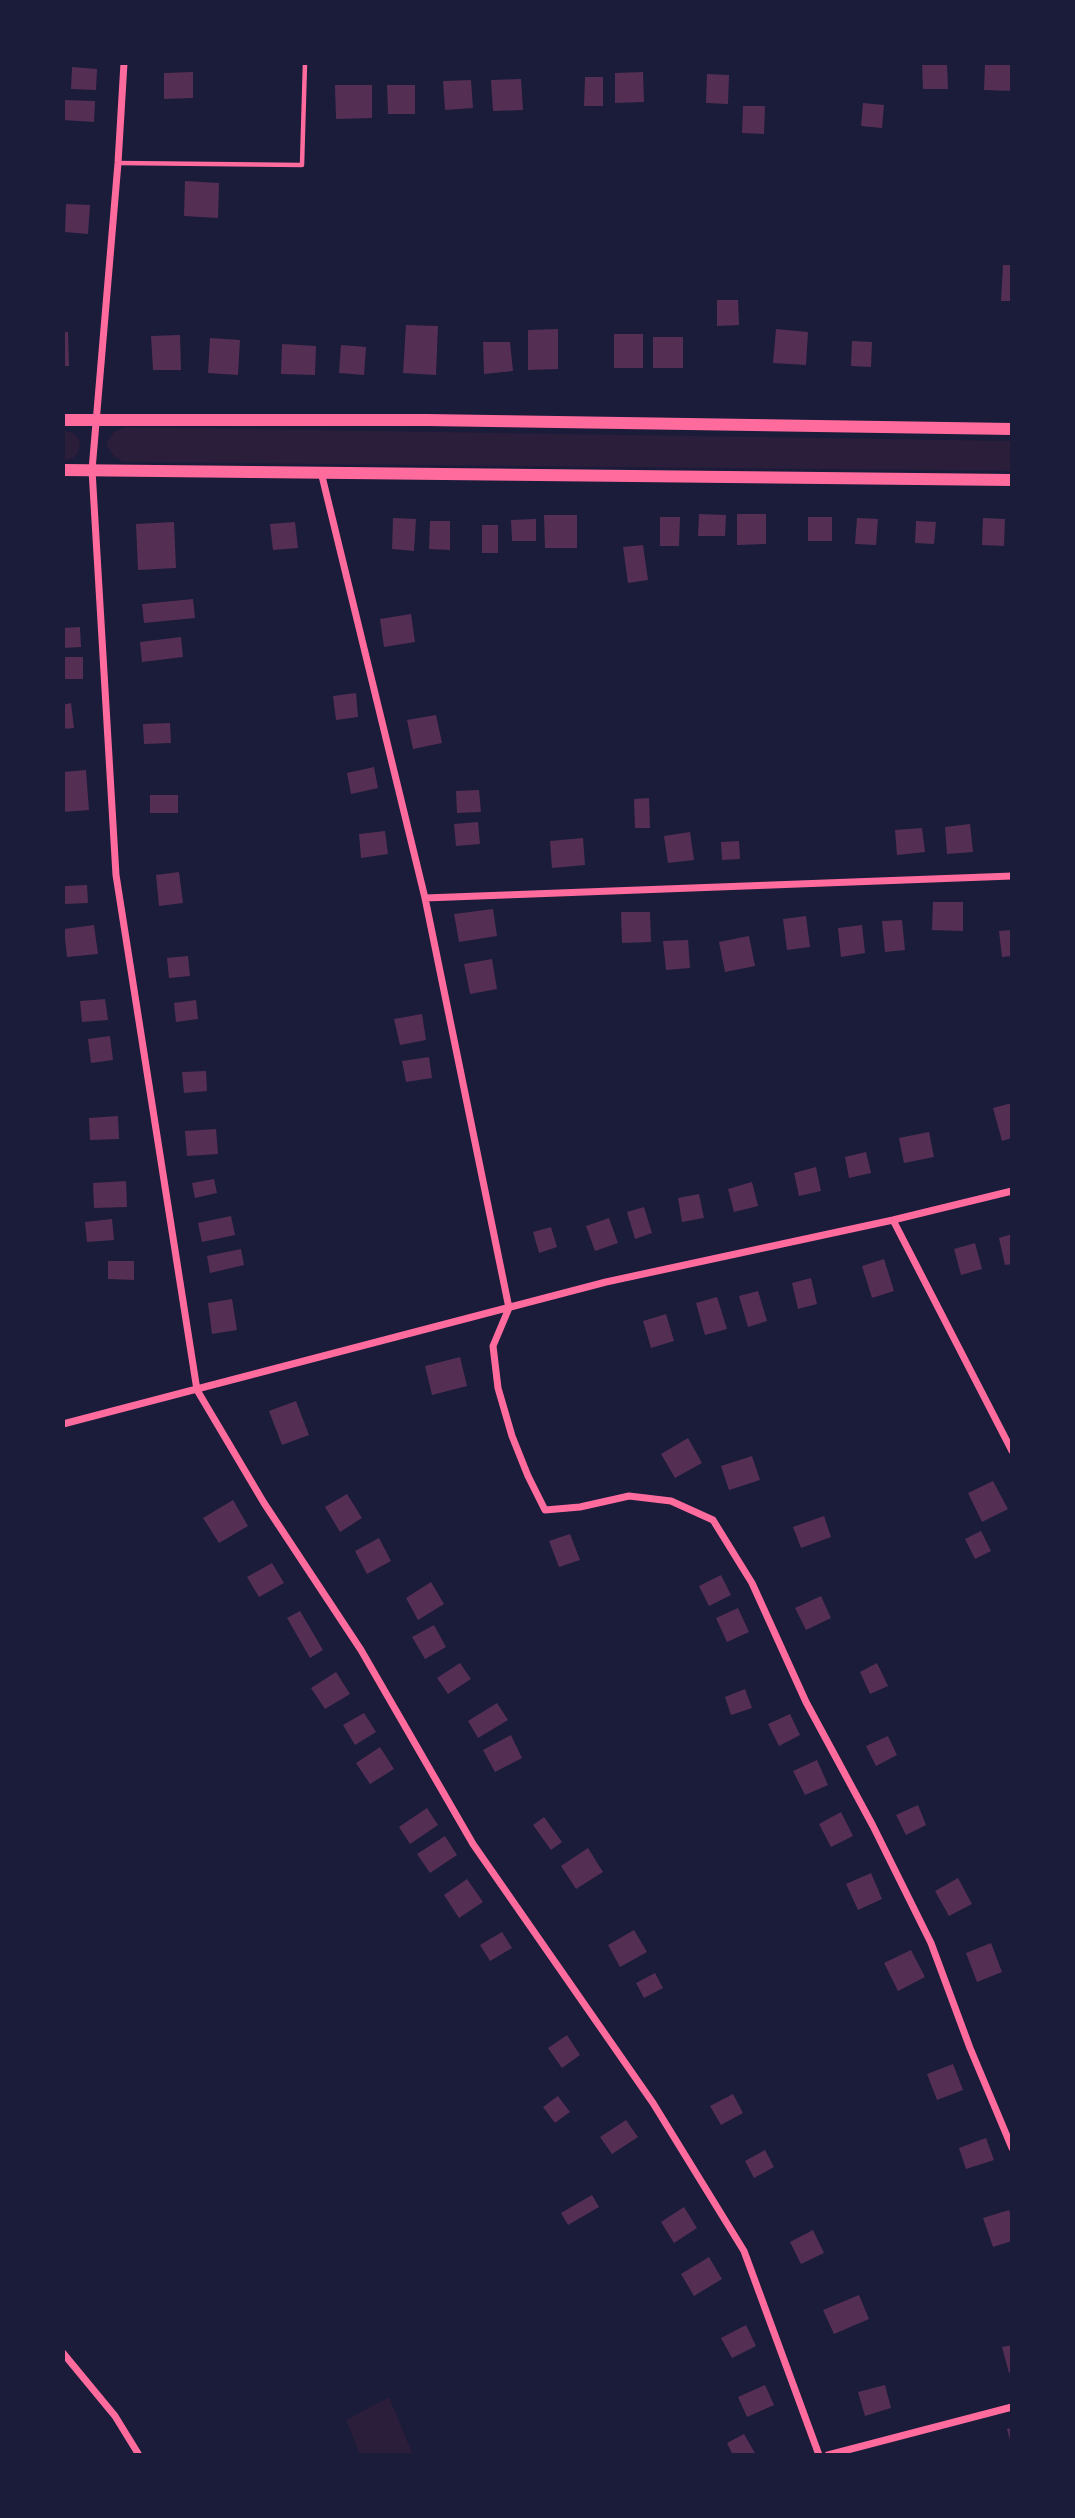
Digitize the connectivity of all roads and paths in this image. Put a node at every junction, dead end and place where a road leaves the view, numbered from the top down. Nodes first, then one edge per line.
1 (124, 63) edge
2 (305, 63) edge
3 (118, 163) junction
4 (63, 420) edge
5 (95, 420) junction
6 (1012, 429) edge
7 (63, 470) edge
8 (92, 470) junction
9 (321, 472) junction
10 (1012, 480) edge
11 (1012, 876) edge
12 (425, 898) junction
13 (1012, 1191) edge
14 (892, 1220) junction
15 (509, 1308) junction
16 (197, 1390) junction
17 (63, 1424) edge
18 (1012, 1451) edge
19 (1012, 2148) edge
20 (63, 2353) edge
21 (1012, 2407) edge
22 (139, 2455) edge
23 (819, 2455) edge
24 (828, 2455) edge

1 - 3 street
2 - 3 lane
3 - 5 street
4 - 5 main road
5 - 6 main road
5 - 8 street
7 - 8 main road
8 - 9 main road
8 - 16 street
9 - 10 main road
9 - 12 street
11 - 12 street
12 - 15 street
13 - 14 street
14 - 15 street
14 - 18 street
15 - 16 street
15 - 19 street
16 - 17 street
16 - 23 street
20 - 22 street
21 - 24 street

